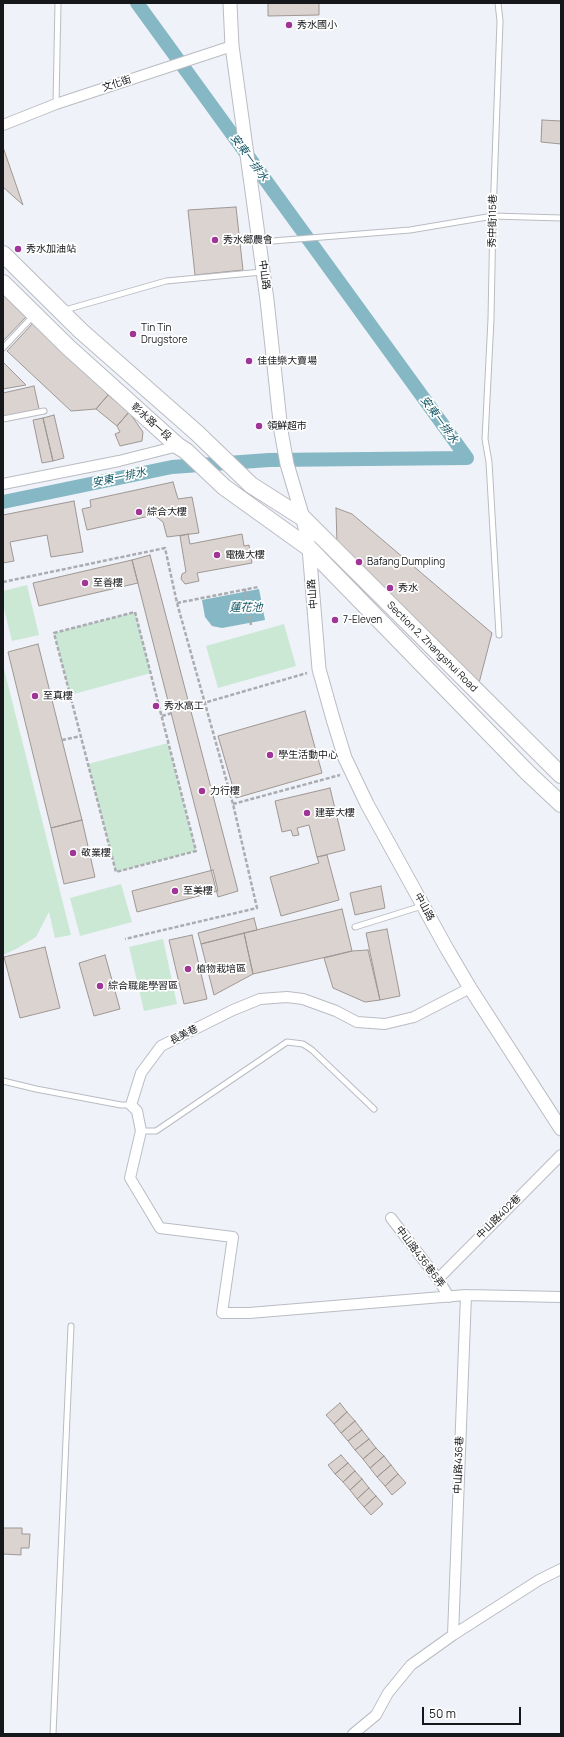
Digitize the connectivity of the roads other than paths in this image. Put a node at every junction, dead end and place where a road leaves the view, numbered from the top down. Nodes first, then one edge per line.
1 (58, 3) edge
2 (230, 3) edge
3 (498, 3) edge
4 (232, 46) junction
5 (56, 104) junction
6 (3, 125) edge
7 (493, 216) junction
8 (561, 218) edge
9 (259, 242) junction
10 (3, 254) edge
11 (263, 272) junction
12 (3, 283) edge
13 (60, 312) junction
14 (35, 314) junction
15 (3, 348) edge
16 (44, 411) dead end
17 (3, 420) edge
18 (182, 449) junction
19 (3, 484) edge
20 (304, 518) junction
21 (308, 548) junction
22 (499, 635) dead end
23 (542, 757) junction
24 (528, 773) junction
25 (561, 774) edge
26 (561, 804) edge
27 (423, 906) junction
28 (355, 927) dead end
29 (470, 988) junction
30 (3, 1081) edge
31 (131, 1105) junction
32 (374, 1109) dead end
33 (561, 1129) edge
34 (141, 1131) junction
35 (561, 1155) edge
36 (391, 1218) dead end
37 (438, 1279) junction
38 (466, 1295) junction
39 (449, 1297) junction
40 (561, 1297) edge
41 (71, 1326) dead end
42 (561, 1569) edge
43 (453, 1634) junction
44 (53, 1734) edge
45 (354, 1734) edge

1 - 5 lane
2 - 4 street, 中山路
3 - 7 lane, 秀中街115巷
4 - 5 street, 文化街
4 - 9 street, 中山路
5 - 6 street, 文化街
7 - 8 lane
7 - 9 lane
7 - 22 lane, 秀中街115巷
9 - 11 street, 中山路
10 - 13 main road
11 - 13 lane
11 - 20 street, 中山路
12 - 14 main road, 彰水路一段
13 - 20 main road
14 - 15 lane
14 - 18 main road, 彰水路一段
16 - 17 lane
18 - 19 street
18 - 21 main road, 彰水路一段
20 - 21 street, 中山路
20 - 23 main road, Section 2, Zhangshui Road
21 - 24 main road, Section 2, Zhangshui Road
21 - 27 street, 中山路
23 - 24 main road
23 - 25 main road, Section 2, Zhangshui Road
24 - 26 main road, Section 2, Zhangshui Road
27 - 28 lane
27 - 29 street, 中山路
29 - 31 street, 長美巷
29 - 33 street, 中山路
30 - 31 lane
31 - 34 street
32 - 34 lane
34 - 39 street
35 - 37 street, 中山路402巷
36 - 37 street, 中山路436巷6弄
37 - 39 street, 中山路436巷6弄
38 - 39 street
38 - 40 street
38 - 43 street, 中山路436巷
41 - 44 lane
42 - 43 street
43 - 45 street

